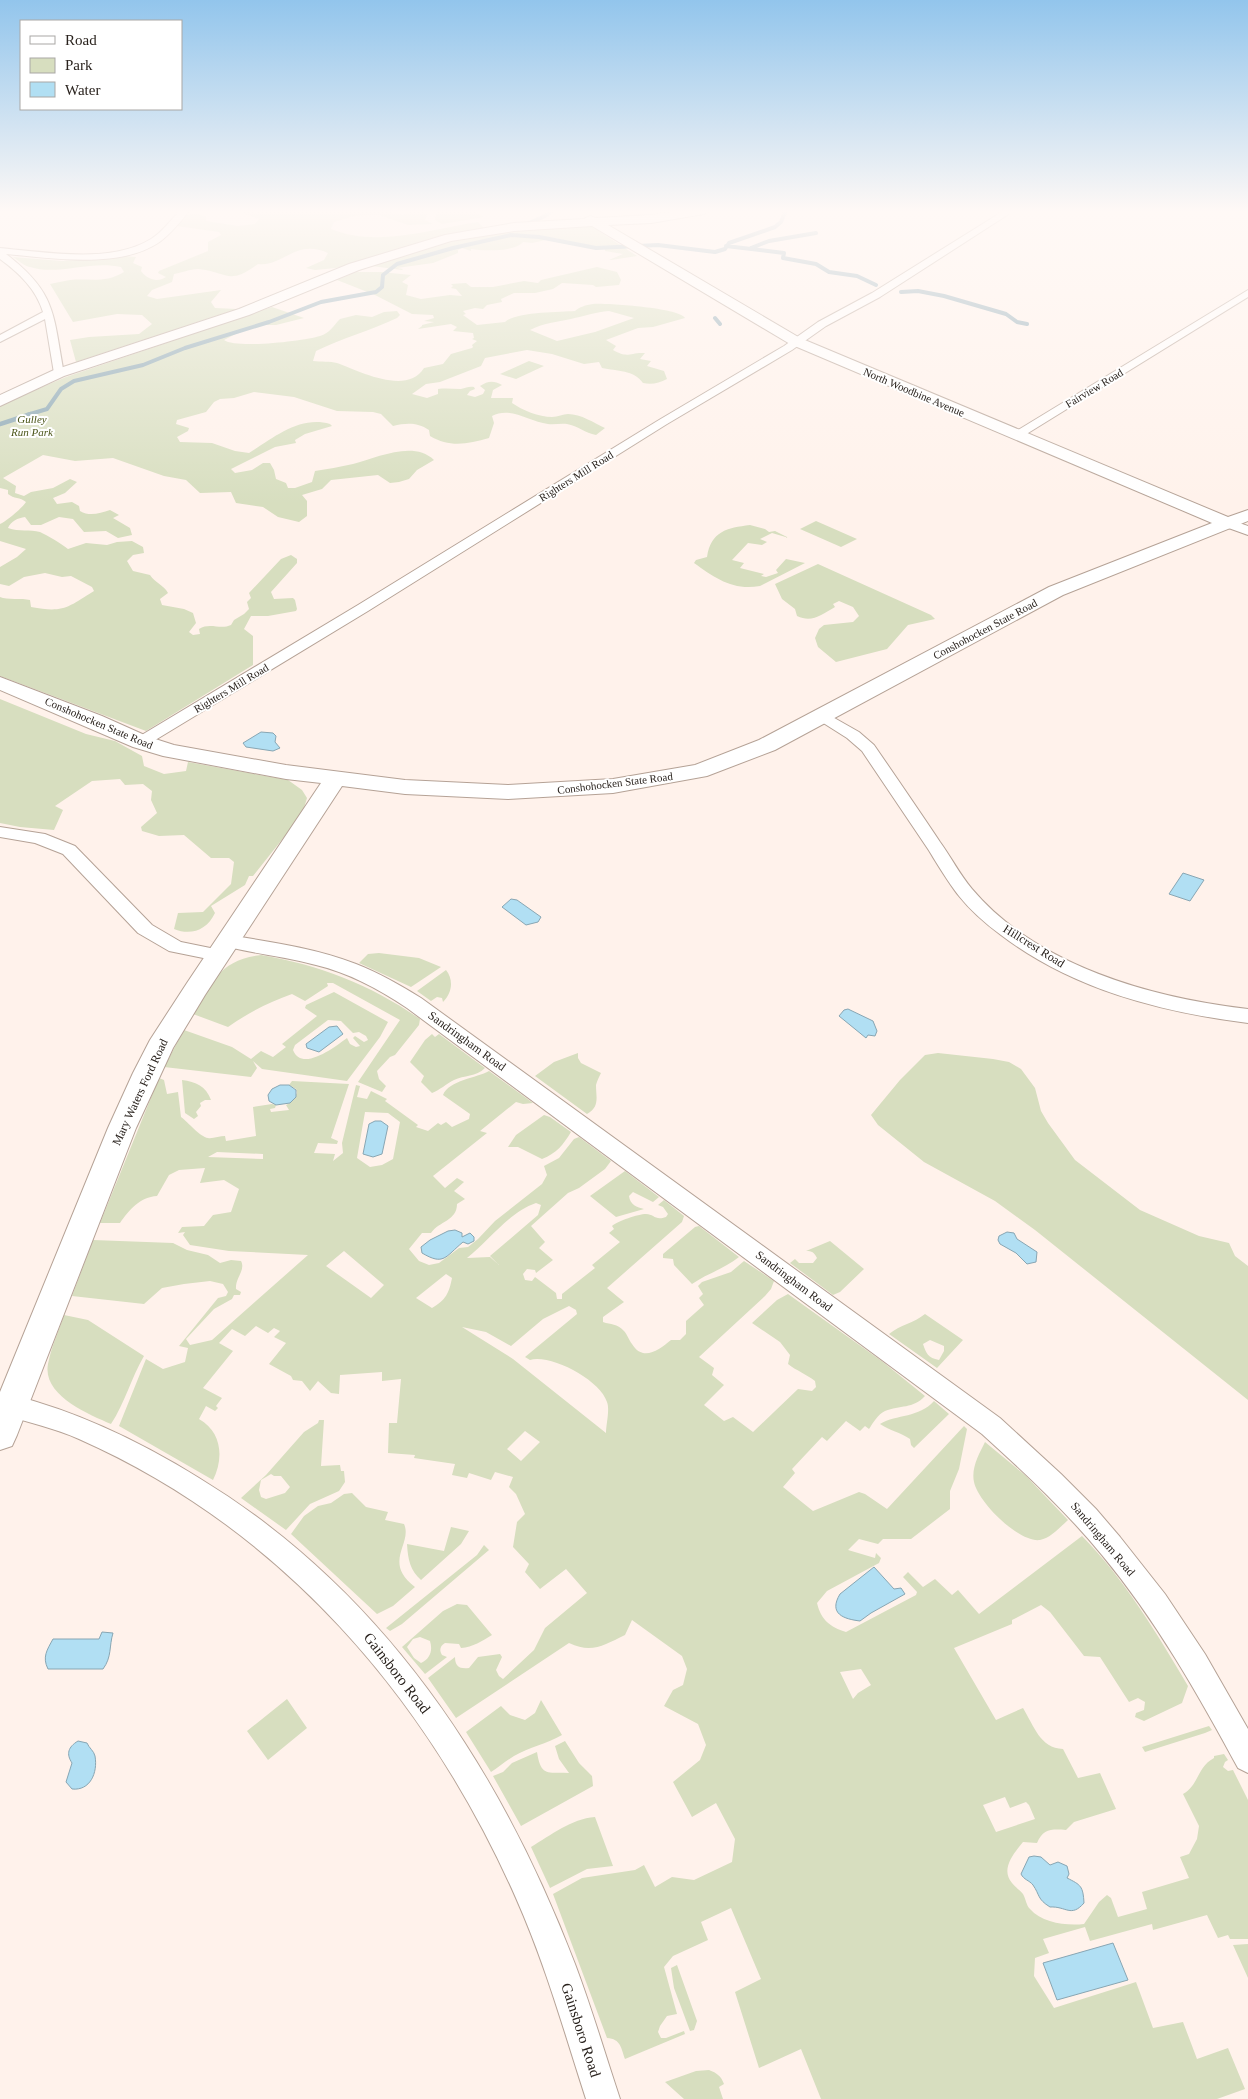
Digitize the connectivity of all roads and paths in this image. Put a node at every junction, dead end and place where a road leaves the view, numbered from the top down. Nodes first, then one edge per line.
1 (47, 308) edge
2 (254, 308) edge
3 (738, 308) edge
4 (850, 308) edge
5 (1224, 308) edge
6 (49, 312) junction
7 (0, 339) edge
8 (795, 341) junction
9 (59, 373) junction
10 (0, 401) edge
11 (1016, 435) junction
12 (1248, 515) edge
13 (1228, 523) junction
14 (1248, 531) edge
15 (0, 682) edge
16 (822, 716) junction
17 (141, 742) junction
18 (336, 778) junction
19 (0, 832) edge
20 (223, 948) junction
21 (1248, 1016) edge
22 (12, 1406) junction
23 (0, 1435) edge
24 (1248, 1758) edge
25 (603, 2099) edge

1 - 6 street
2 - 9 street
3 - 8 street, North Woodbine Avenue
4 - 8 street, Righters Mill Road
5 - 11 street, Fairview Road
6 - 7 street
6 - 9 street
8 - 11 street, North Woodbine Avenue
8 - 17 street, Righters Mill Road
9 - 10 street
11 - 13 street, North Woodbine Avenue
12 - 13 street, Conshohocken State Road
13 - 14 street, North Woodbine Avenue
13 - 16 street, Conshohocken State Road
15 - 17 street, Conshohocken State Road
16 - 18 street, Conshohocken State Road
16 - 21 street, Hillcrest Road
17 - 18 street, Conshohocken State Road
18 - 20 street, Mary Waters Ford Road
19 - 20 street, Sandringham Road
20 - 22 street, Mary Waters Ford Road
20 - 24 street, Sandringham Road
22 - 23 street, Mary Waters Ford Road
22 - 25 street, Gainsboro Road

